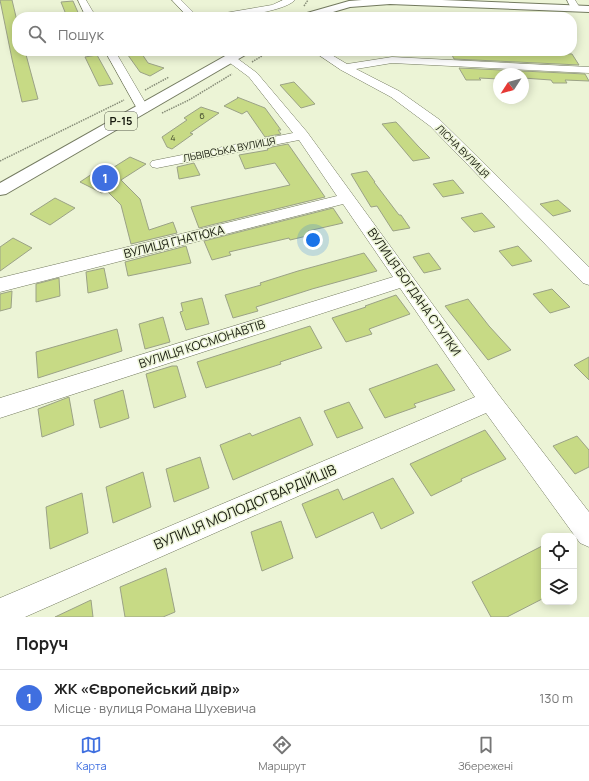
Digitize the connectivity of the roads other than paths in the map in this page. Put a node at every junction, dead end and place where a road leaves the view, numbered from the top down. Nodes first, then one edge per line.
1 (82, 0) edge
2 (176, 0) edge
3 (291, 0) edge
4 (329, 0) edge
5 (333, 0) edge
6 (386, 1) edge
7 (353, 2) edge
8 (573, 4) edge
9 (589, 9) edge
10 (88, 12) edge
11 (188, 12) edge
12 (245, 12) edge
13 (311, 12) edge
14 (320, 12) edge
15 (113, 56) edge
16 (232, 56) edge
17 (237, 56) edge
18 (326, 56) edge
19 (345, 68) junction
20 (589, 70) edge
21 (143, 109) junction
22 (302, 135) junction
23 (157, 164) dead end
24 (0, 190) edge
25 (348, 198) junction
26 (589, 278) edge
27 (404, 280) junction
28 (0, 285) edge
29 (490, 401) junction
30 (0, 408) edge
31 (589, 534) edge
32 (0, 613) edge

1 - 10 street
2 - 11 street
3 - 12 street
4 - 13 main road
5 - 7 main road
6 - 7 main road
6 - 8 main road
7 - 14 main road
8 - 9 main road
15 - 21 street
16 - 21 main road, Р-15
17 - 22 street, ВУЛИЦЯ БОГДАНА СТУПКИ
18 - 19 street, ЛІСНА ВУЛИЦЯ
19 - 20 street
19 - 26 street, ЛІСНА ВУЛИЦЯ
21 - 24 main road, Р-15
22 - 23 street, ЛЬВІВСЬКА ВУЛИЦЯ
22 - 25 street, ВУЛИЦЯ БОГДАНА СТУПКИ
25 - 27 street, ВУЛИЦЯ БОГДАНА СТУПКИ
25 - 28 street, ВУЛИЦЯ ГНАТЮКА
27 - 29 street, ВУЛИЦЯ БОГДАНА СТУПКИ
27 - 30 street, ВУЛИЦЯ КОСМОНАВТІВ
29 - 31 street, ВУЛИЦЯ БОГДАНА СТУПКИ
29 - 32 street, ВУЛИЦЯ МОЛОДОГВАРДІЙЦІВ

